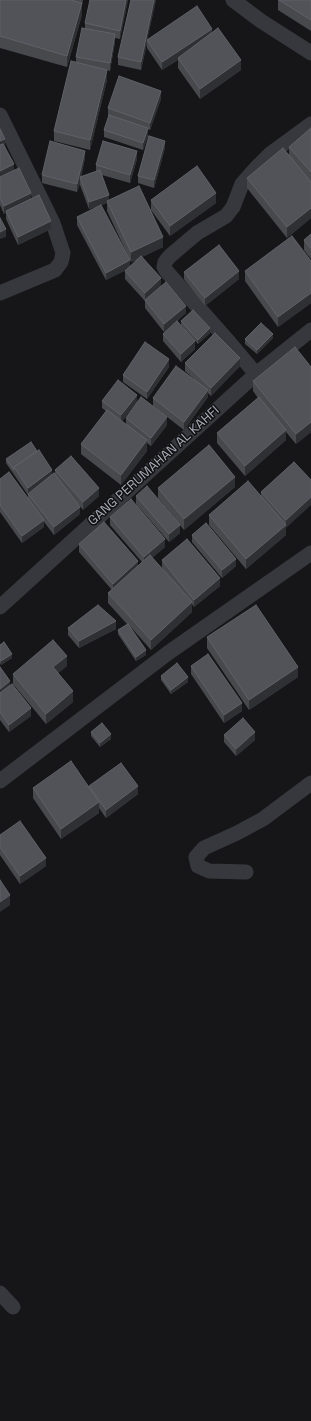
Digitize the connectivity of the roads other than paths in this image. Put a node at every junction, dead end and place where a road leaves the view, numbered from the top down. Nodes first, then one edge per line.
1 (233, 0) edge
2 (311, 53) edge
3 (0, 115) edge
4 (311, 124) edge
5 (0, 293) edge
6 (311, 330) edge
7 (256, 374) junction
8 (311, 553) edge
9 (0, 607) edge
10 (0, 781) edge
11 (311, 783) edge
12 (246, 872) dead end
13 (0, 1293) edge
14 (13, 1307) dead end

1 - 2 street
3 - 5 street
4 - 7 street
6 - 7 street, GANG PERUMAHAN AL KAHFI
7 - 9 street, GANG PERUMAHAN AL KAHFI
8 - 10 street
11 - 12 street
13 - 14 street

